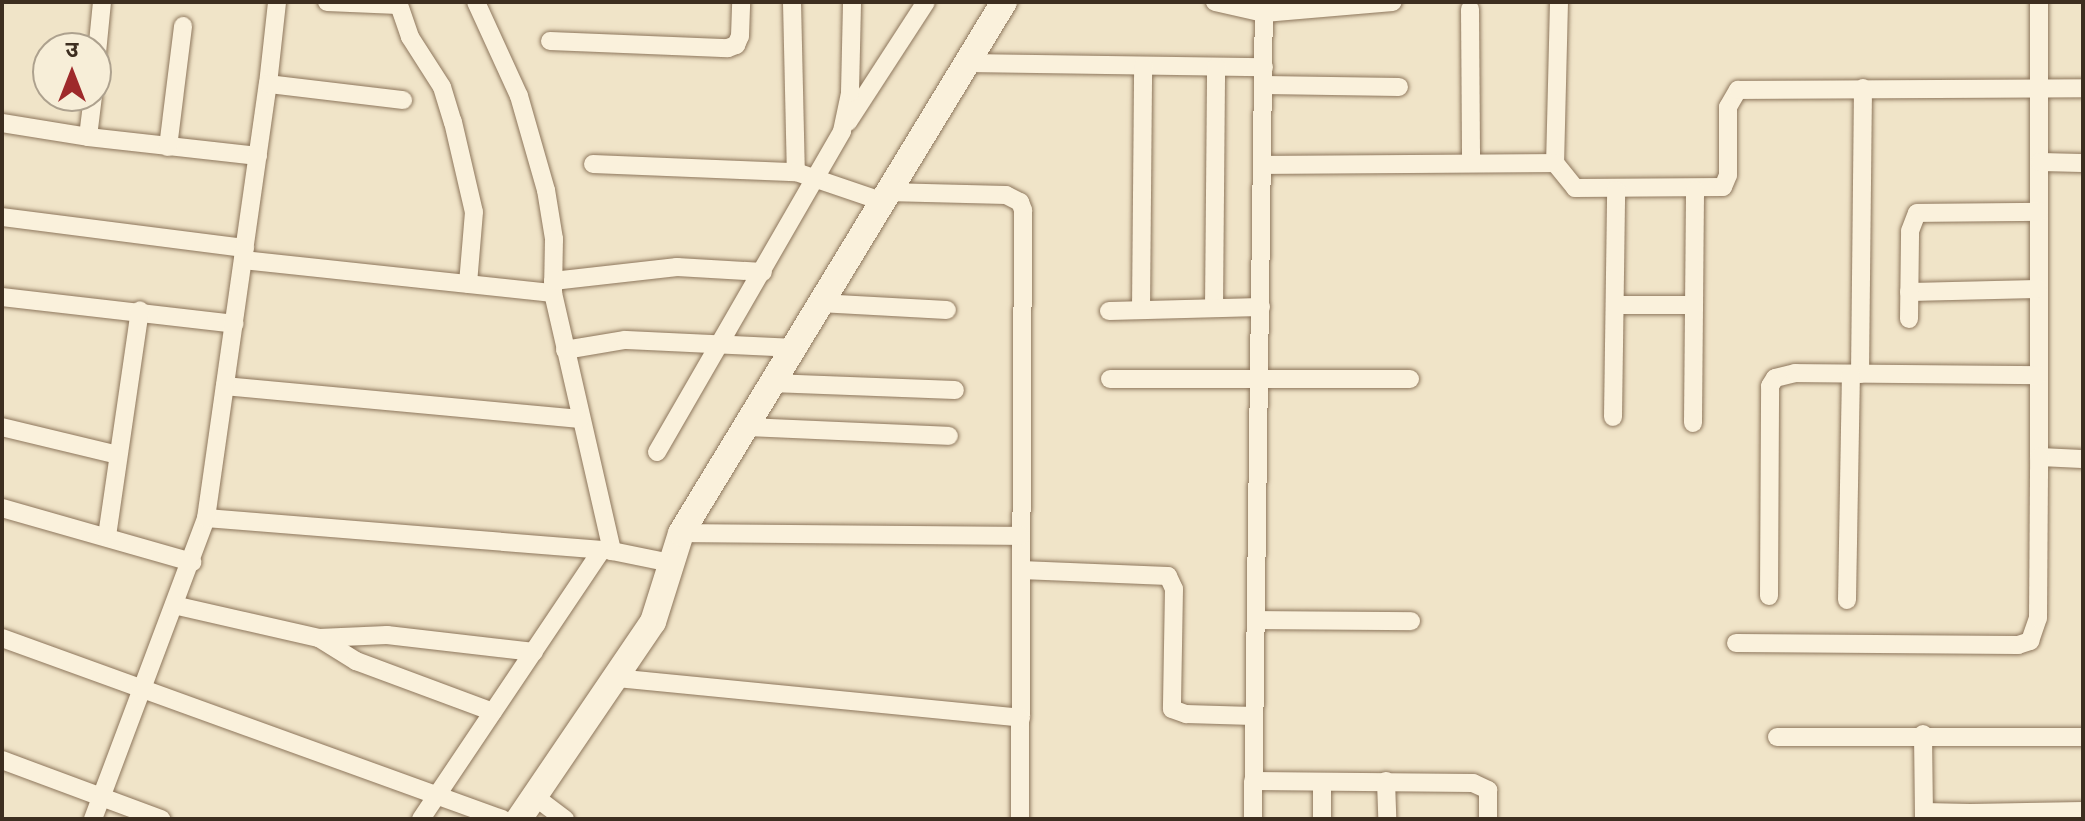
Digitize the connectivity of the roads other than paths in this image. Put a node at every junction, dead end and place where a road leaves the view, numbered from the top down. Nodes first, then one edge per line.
1 (102, 2) edge
2 (277, 2) edge
3 (327, 2) edge
4 (476, 2) edge
5 (741, 2) edge
6 (792, 2) edge
7 (852, 2) edge
8 (926, 2) edge
9 (1004, 2) edge
10 (1215, 2) edge
11 (1393, 2) edge
12 (1559, 2) edge
13 (2039, 2) edge
14 (398, 3) edge
15 (1368, 5) edge
16 (1264, 8) edge
17 (1470, 9) dead end
18 (183, 26) dead end
19 (99, 32) edge
20 (550, 41) dead end
21 (966, 63) junction
22 (1143, 66) junction
23 (1216, 67) junction
24 (1264, 76) junction
25 (268, 84) junction
26 (1399, 87) dead end
27 (1863, 88) junction
28 (2037, 88) junction
29 (2083, 88) edge
30 (403, 100) dead end
31 (91, 112) edge
32 (2, 123) edge
33 (842, 131) junction
34 (88, 137) junction
35 (168, 147) junction
36 (258, 156) junction
37 (2040, 162) junction
38 (1471, 163) junction
39 (1555, 163) junction
40 (2083, 163) edge
41 (593, 164) dead end
42 (1263, 165) junction
43 (796, 172) junction
44 (818, 176) junction
45 (1616, 190) junction
46 (1695, 190) junction
47 (884, 197) junction
48 (2039, 212) junction
49 (2, 217) edge
50 (244, 254) junction
51 (763, 272) junction
52 (468, 284) junction
53 (553, 287) junction
54 (2038, 289) junction
55 (1909, 292) junction
56 (2, 297) edge
57 (819, 303) junction
58 (1615, 305) junction
59 (1694, 305) junction
60 (1261, 307) junction
61 (1214, 308) junction
62 (140, 310) junction
63 (947, 310) dead end
64 (1141, 310) junction
65 (1109, 311) dead end
66 (1909, 319) dead end
67 (234, 324) junction
68 (721, 344) junction
69 (792, 348) junction
70 (565, 350) junction
71 (1855, 374) junction
72 (2038, 375) junction
73 (1260, 377) junction
74 (1110, 379) dead end
75 (1410, 379) dead end
76 (771, 383) junction
77 (225, 386) junction
78 (955, 390) dead end
79 (1613, 417) dead end
80 (579, 419) junction
81 (1693, 423) dead end
82 (2, 427) edge
83 (745, 427) junction
84 (949, 436) dead end
85 (657, 452) dead end
86 (118, 455) junction
87 (2039, 457) junction
88 (2083, 459) edge
89 (2, 508) edge
90 (206, 518) junction
91 (681, 533) junction
92 (107, 536) junction
93 (1021, 536) junction
94 (607, 551) junction
95 (192, 562) junction
96 (671, 563) junction
97 (1021, 570) junction
98 (1769, 596) dead end
99 (1847, 600) dead end
100 (178, 606) junction
101 (1257, 620) junction
102 (1411, 621) dead end
103 (2, 638) edge
104 (319, 638) junction
105 (1736, 643) dead end
106 (534, 652) junction
107 (616, 678) junction
108 (142, 688) junction
109 (493, 712) junction
110 (1253, 716) junction
111 (1021, 718) junction
112 (1923, 734) junction
113 (1777, 737) dead end
114 (2083, 737) edge
115 (2, 760) edge
116 (1253, 781) junction
117 (1386, 781) junction
118 (1322, 782) junction
119 (100, 796) junction
120 (534, 796) junction
121 (435, 797) junction
122 (2083, 811) edge
123 (1924, 815) edge
124 (1970, 816) edge
125 (93, 819) edge
126 (161, 819) edge
127 (421, 819) edge
128 (502, 819) edge
129 (519, 819) edge
130 (565, 819) edge
131 (1020, 819) edge
132 (1253, 819) edge
133 (1322, 819) edge
134 (1387, 819) edge
135 (1488, 819) edge

1 - 19 street
2 - 25 street
3 - 14 street
4 - 53 street
5 - 20 street
6 - 43 street
7 - 33 street
8 - 33 street
9 - 21 street
10 - 16 street
11 - 15 street
12 - 39 street
13 - 28 street
14 - 52 street
15 - 16 street
16 - 24 street
17 - 38 street
18 - 35 street
21 - 22 street
21 - 47 street
22 - 23 street
22 - 64 street
23 - 24 street
23 - 61 street
24 - 26 street
24 - 42 street
25 - 30 street
25 - 36 street
27 - 28 street
27 - 46 street
27 - 71 street
28 - 29 street
28 - 37 street
31 - 34 street
32 - 34 street
33 - 44 street
34 - 35 street
35 - 36 street
36 - 50 street
37 - 40 street
37 - 48 street
38 - 39 street
38 - 42 street
39 - 45 street
41 - 43 street
42 - 60 street
43 - 44 street
44 - 47 street
44 - 51 street
45 - 46 street
45 - 58 street
46 - 59 street
47 - 57 street
47 - 93 street
48 - 54 street
48 - 55 street
49 - 50 street
50 - 52 street
50 - 67 street
51 - 53 street
51 - 68 street
52 - 53 street
53 - 70 street
54 - 55 street
54 - 72 street
55 - 66 street
56 - 62 street
57 - 63 street
57 - 69 street
58 - 59 street
58 - 79 street
59 - 81 street
60 - 61 street
60 - 73 street
61 - 64 street
62 - 67 street
62 - 86 street
64 - 65 street
67 - 77 street
68 - 69 street
68 - 70 street
68 - 85 street
69 - 76 street
70 - 80 street
71 - 72 street
71 - 98 street
71 - 99 street
72 - 87 street
73 - 74 street
73 - 75 street
73 - 101 street
76 - 78 street
76 - 83 street
77 - 80 street
77 - 90 street
80 - 94 street
82 - 86 street
83 - 84 street
83 - 91 street
86 - 92 street
87 - 88 street
87 - 105 street
89 - 92 street
90 - 94 street
90 - 95 street
91 - 93 street
91 - 96 street
92 - 95 street
93 - 97 street
94 - 96 street
94 - 106 street
95 - 100 street
96 - 107 street
97 - 110 street
97 - 111 street
100 - 104 street
100 - 108 street
101 - 102 street
101 - 110 street
103 - 108 street
104 - 106 street
104 - 109 street
106 - 109 street
107 - 111 street
107 - 120 street
108 - 119 street
108 - 121 street
109 - 121 street
110 - 116 street
111 - 131 street
112 - 113 street
112 - 114 street
112 - 123 street
115 - 119 street
116 - 118 street
116 - 132 street
117 - 118 street
117 - 134 street
117 - 135 street
118 - 133 street
119 - 125 street
119 - 126 street
120 - 129 street
120 - 130 street
121 - 127 street
121 - 128 street
122 - 124 street
123 - 124 street

